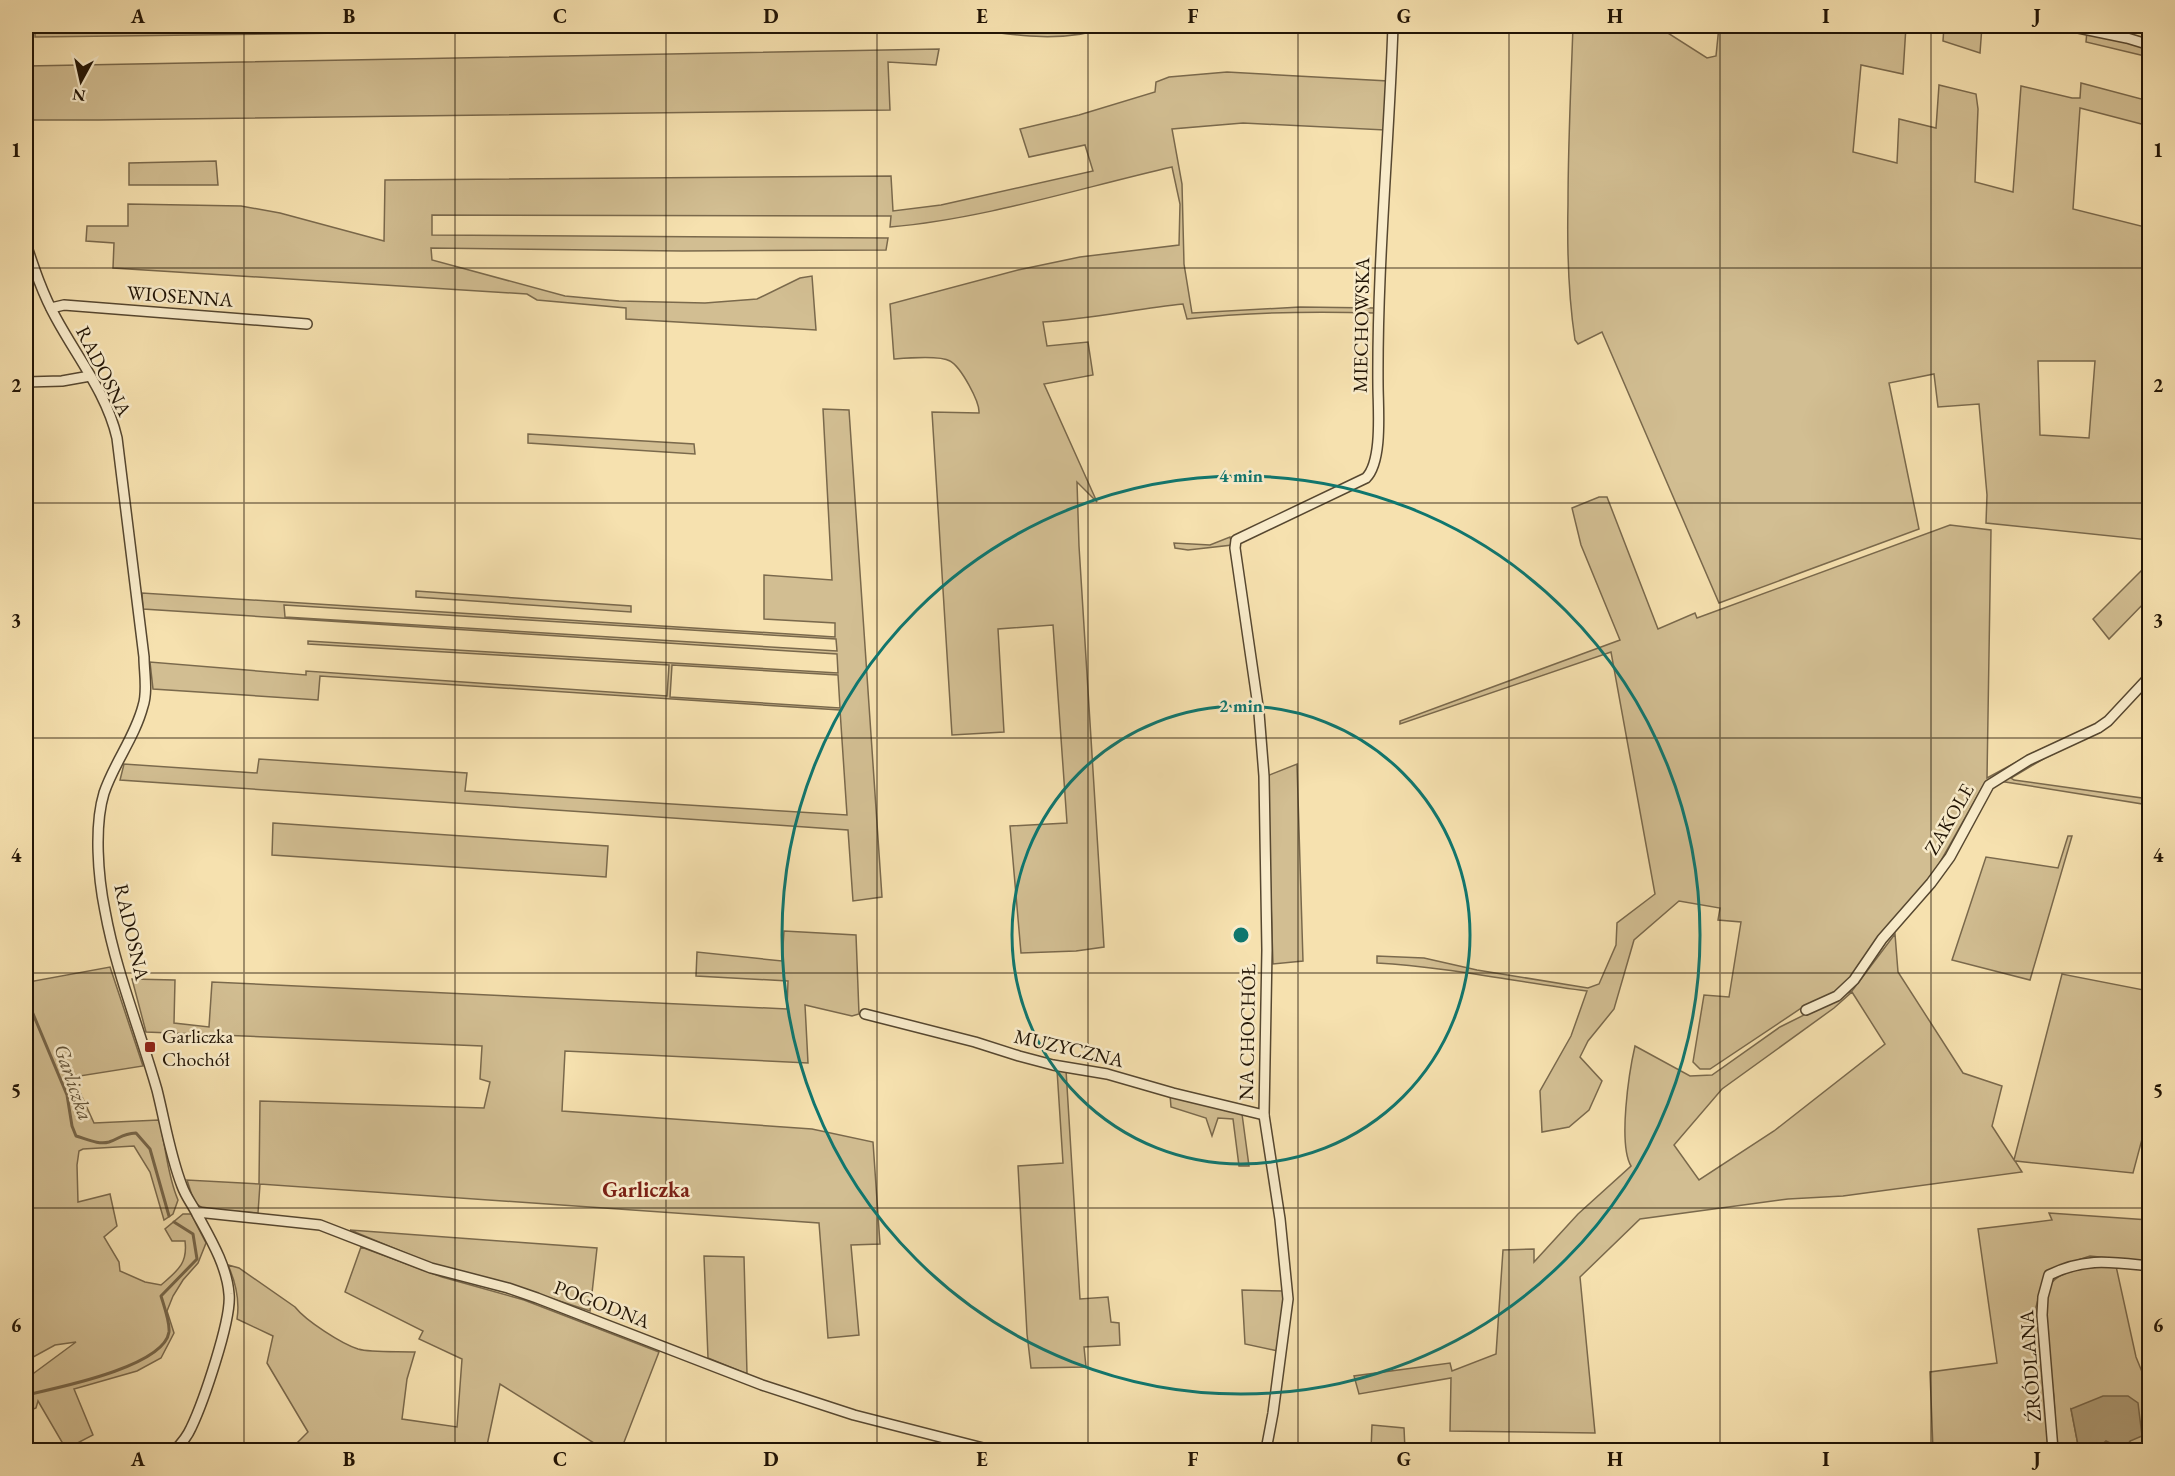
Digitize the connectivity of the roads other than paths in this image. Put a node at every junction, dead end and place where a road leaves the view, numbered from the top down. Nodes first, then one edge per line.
1 (1393, 26) edge
2 (2069, 26) edge
3 (2150, 45) edge
4 (26, 244) edge
5 (51, 308) junction
6 (307, 324) dead end
7 (90, 376) junction
8 (26, 382) edge
9 (1236, 540) joint
10 (2150, 676) edge
11 (1806, 1010) dead end
12 (866, 1014) dead end
13 (1264, 1116) junction
14 (197, 1212) junction
15 (2150, 1266) edge
16 (176, 1450) edge
17 (991, 1450) edge
18 (1266, 1450) edge
19 (2053, 1450) edge

1 - 9 street, MIECHOWSKA
2 - 3 street
4 - 5 street, RADOSNA
5 - 6 street, WIOSENNA
5 - 7 street, RADOSNA
7 - 8 street
7 - 14 street, RADOSNA
9 - 13 street, NA CHOCHÓŁ
10 - 11 street, ZAKOLE
12 - 13 street, MUZYCZNA
13 - 18 street, NA CHOCHÓŁ
14 - 16 street, RADOSNA
14 - 17 street, POGODNA
15 - 19 street, ŹRÓDLANA

